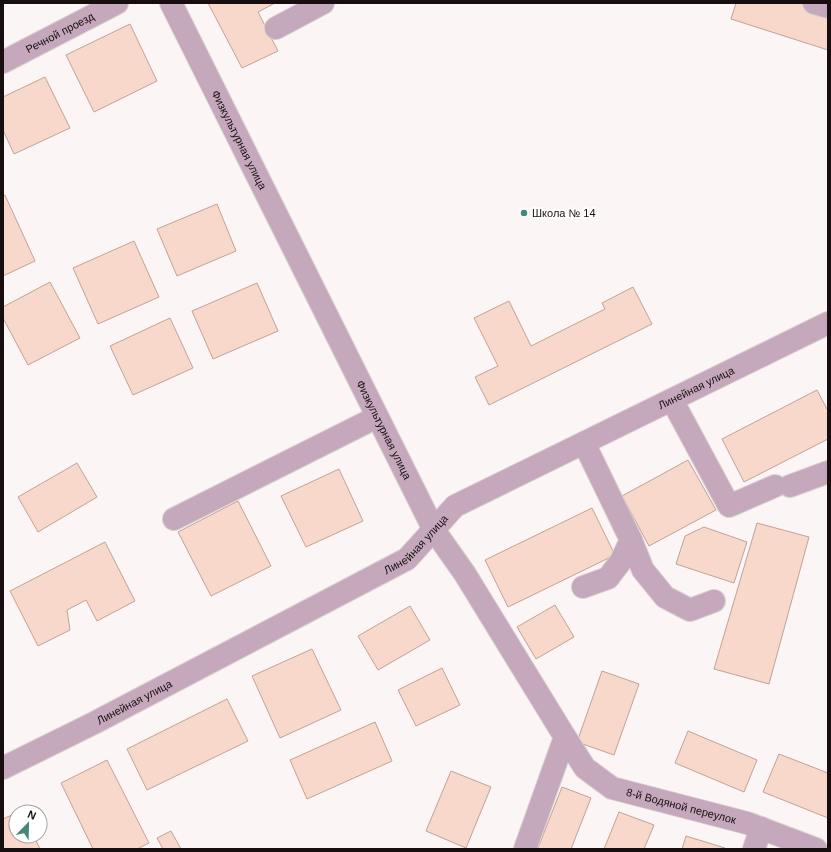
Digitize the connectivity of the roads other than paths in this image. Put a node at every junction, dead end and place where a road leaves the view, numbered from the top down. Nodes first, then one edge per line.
1 (117, 3) edge
2 (171, 3) edge
3 (323, 3) edge
4 (814, 3) edge
5 (828, 7) edge
6 (276, 28) dead end
7 (3, 62) edge
8 (828, 323) edge
9 (672, 400) junction
10 (377, 417) junction
11 (584, 443) junction
12 (828, 472) edge
13 (174, 519) dead end
14 (434, 530) junction
15 (631, 540) junction
16 (583, 587) dead end
17 (714, 601) dead end
18 (565, 737) junction
19 (3, 768) edge
20 (761, 828) junction
21 (526, 849) edge
22 (754, 849) edge
23 (816, 849) edge

1 - 7 street, Речной проезд
2 - 10 street, Физкультурная улица
3 - 6 street
4 - 5 street
8 - 9 street, Линейная улица
9 - 11 street, Линейная улица
9 - 12 street
10 - 13 street
10 - 14 street, Физкультурная улица
11 - 14 street, Линейная улица
11 - 15 street
14 - 18 street, Физкультурная улица
14 - 19 street, Линейная улица
15 - 16 street
15 - 17 street
18 - 20 street, 8-й Водяной переулок
18 - 21 street
20 - 22 street
20 - 23 street, 8-й Водяной переулок

